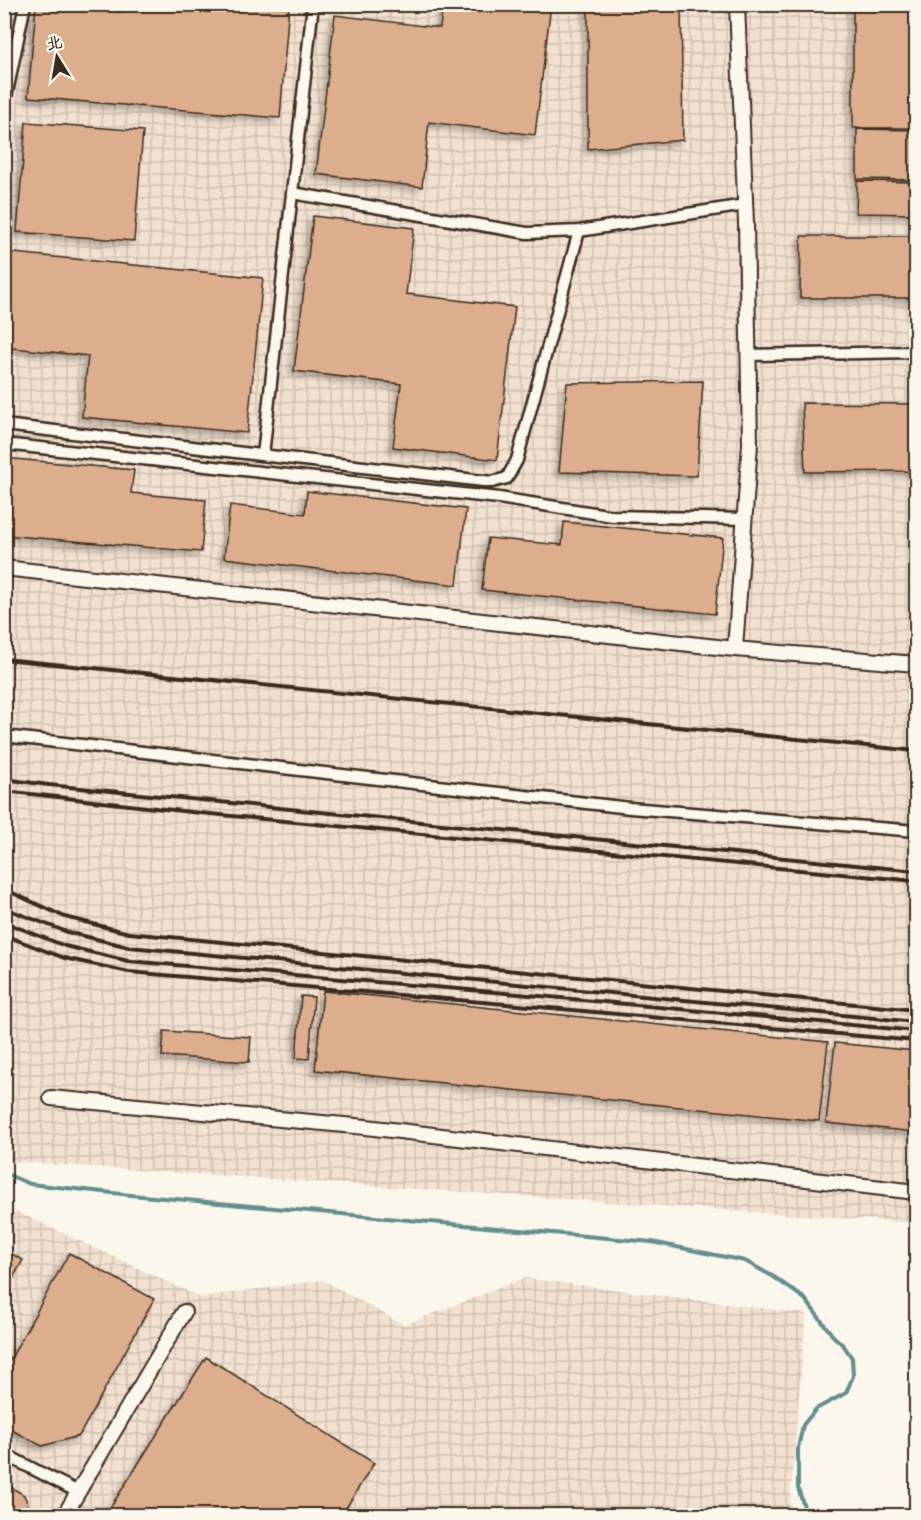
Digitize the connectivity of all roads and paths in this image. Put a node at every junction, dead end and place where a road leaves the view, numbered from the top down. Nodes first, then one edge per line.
1 (25, 4) edge
2 (313, 4) edge
3 (737, 4) edge
4 (4, 107) edge
5 (292, 193) junction
6 (745, 205) junction
7 (579, 231) junction
8 (916, 352) edge
9 (748, 355) junction
10 (4, 425) edge
11 (4, 444) edge
12 (263, 455) junction
13 (745, 519) junction
14 (4, 568) edge
15 (735, 650) junction
16 (916, 664) edge
17 (4, 736) edge
18 (916, 831) edge
19 (51, 1098) dead end
20 (916, 1192) edge
21 (184, 1312) dead end
22 (4, 1454) edge
23 (78, 1492) junction
24 (64, 1515) edge

1 - 4 street
2 - 5 street
3 - 6 street
5 - 7 street
5 - 12 street
6 - 7 street
6 - 9 street
7 - 12 street
8 - 9 street
9 - 13 street
10 - 12 street
11 - 13 street
13 - 15 street
14 - 15 street
15 - 16 street
17 - 18 street
19 - 20 street
21 - 23 street
22 - 23 street
23 - 24 street

